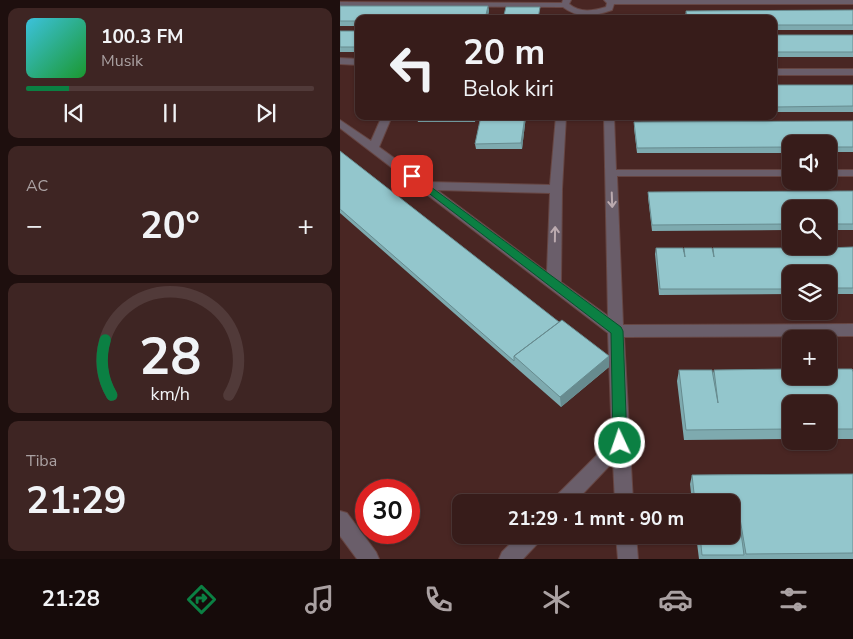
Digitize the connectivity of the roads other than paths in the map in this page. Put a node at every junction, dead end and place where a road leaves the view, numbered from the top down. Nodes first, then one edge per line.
1 (610, 1) edge
2 (853, 2) edge
3 (340, 4) edge
4 (567, 5) edge
5 (600, 15) edge
6 (340, 61) edge
7 (355, 62) edge
8 (777, 72) edge
9 (853, 72) edge
10 (385, 120) edge
11 (561, 120) edge
12 (609, 120) edge
13 (340, 123) edge
14 (374, 147) junction
15 (853, 172) edge
16 (611, 173) junction
17 (782, 173) edge
18 (837, 173) edge
19 (425, 186) junction
20 (556, 189) junction
21 (554, 283) junction
22 (853, 330) edge
23 (617, 331) junction
24 (620, 443) junction
25 (571, 494) edge
26 (623, 494) edge
27 (340, 520) edge
28 (523, 544) edge
29 (627, 544) edge
30 (369, 559) edge
31 (509, 559) edge
32 (628, 559) edge

1 - 2 street
1 - 5 street
3 - 4 street
4 - 5 street
6 - 7 street
8 - 9 street
10 - 14 street
11 - 20 street
12 - 16 street
13 - 14 street
14 - 19 street
15 - 18 street
16 - 17 street
16 -> 23 street
19 - 20 street
19 - 21 street
21 -> 20 street
21 - 23 street
22 - 23 street
23 - 24 street
24 - 25 street
24 - 26 street
27 - 30 street
28 - 31 street
29 - 32 street

